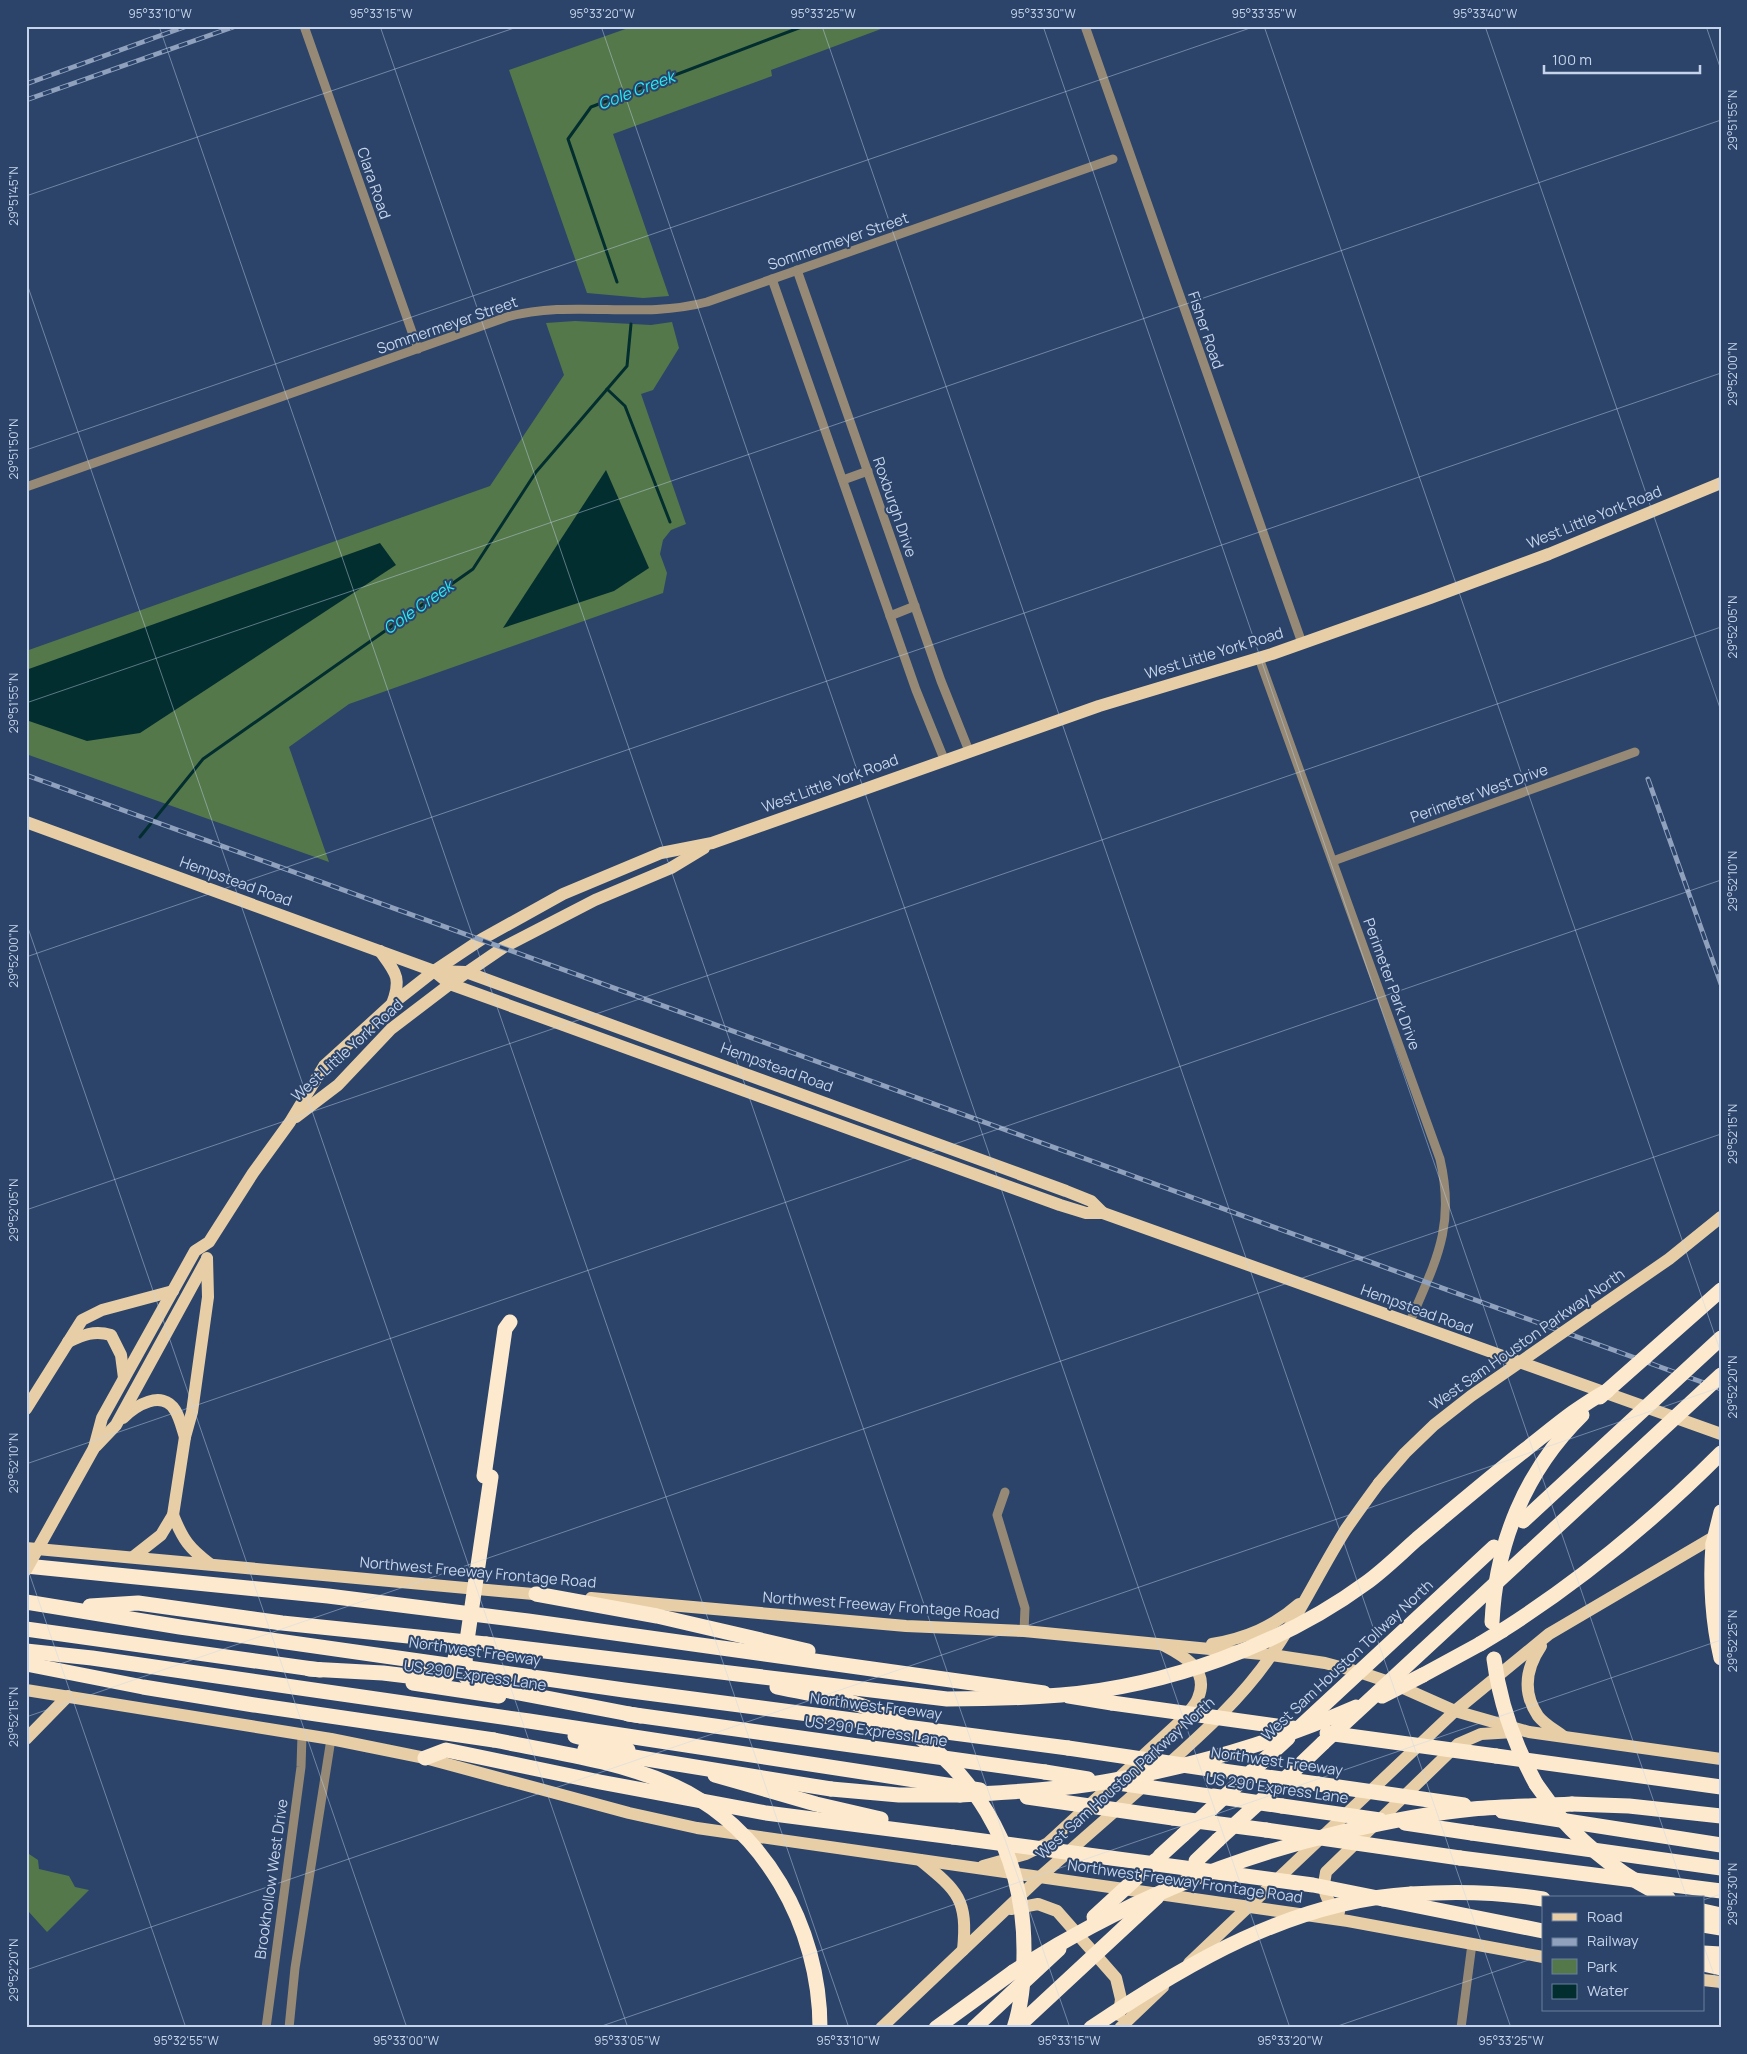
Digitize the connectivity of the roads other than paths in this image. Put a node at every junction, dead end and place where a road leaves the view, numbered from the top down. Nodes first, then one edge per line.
1 (304, 26) edge
2 (1084, 26) edge
3 (1113, 159) dead end
4 (796, 270) junction
5 (772, 279) junction
6 (418, 349) junction
7 (868, 471) junction
8 (843, 480) junction
9 (1721, 483) edge
10 (26, 487) edge
11 (915, 606) junction
12 (890, 616) junction
13 (1302, 643) junction
14 (1259, 658) junction
15 (969, 751) junction
16 (1636, 752) dead end
17 (944, 760) junction
18 (26, 822) edge
19 (712, 843) junction
20 (1333, 861) junction
21 (380, 951) junction
22 (434, 971) junction
23 (466, 972) junction
24 (450, 984) junction
25 (392, 1004) junction
26 (290, 1122) junction
27 (1103, 1212) junction
28 (1721, 1217) edge
29 (209, 1242) junction
30 (207, 1258) junction
31 (1721, 1290) edge
32 (173, 1291) junction
33 (1409, 1324) junction
34 (1721, 1338) edge
35 (68, 1342) junction
36 (1721, 1375) edge
37 (124, 1378) junction
38 (1608, 1391) junction
39 (26, 1409) edge
40 (116, 1425) junction
41 (1721, 1434) edge
42 (185, 1437) junction
43 (94, 1448) junction
44 (1721, 1453) edge
45 (487, 1477) junction
46 (1005, 1492) dead end
47 (1721, 1512) edge
48 (173, 1515) junction
49 (1721, 1533) edge
50 (26, 1548) edge
51 (133, 1557) junction
52 (210, 1564) junction
53 (26, 1566) edge
54 (26, 1570) edge
55 (536, 1594) junction
56 (1310, 1594) junction
57 (26, 1602) edge
58 (64, 1607) junction
59 (26, 1629) edge
60 (1024, 1632) junction
61 (1550, 1634) junction
62 (1158, 1643) junction
63 (1198, 1646) junction
64 (26, 1651) edge
65 (1272, 1655) junction
66 (1721, 1658) edge
67 (26, 1664) edge
68 (309, 1669) junction
69 (718, 1670) junction
70 (932, 1676) junction
71 (26, 1690) edge
72 (68, 1696) junction
73 (1455, 1711) junction
74 (640, 1716) junction
75 (529, 1721) junction
76 (1529, 1732) junction
77 (302, 1735) junction
78 (1565, 1738) junction
79 (26, 1739) edge
80 (331, 1739) junction
81 (494, 1740) junction
82 (425, 1758) junction
83 (1721, 1759) edge
84 (1721, 1787) edge
85 (1721, 1816) edge
86 (954, 1833) junction
87 (1721, 1845) edge
88 (920, 1860) junction
89 (978, 1868) junction
90 (1721, 1868) edge
91 (1041, 1876) junction
92 (1721, 1891) edge
93 (1664, 1896) edge
94 (1542, 1899) edge
95 (1249, 1906) junction
96 (1005, 1910) junction
97 (1704, 1911) edge
98 (1721, 1915) edge
99 (1348, 1921) junction
100 (1704, 1925) edge
101 (1721, 1928) edge
102 (1542, 1931) edge
103 (1472, 1944) junction
104 (963, 1950) junction
105 (1704, 1952) edge
106 (1721, 1954) edge
107 (1542, 1957) edge
108 (1704, 1964) edge
109 (1721, 1968) edge
110 (1704, 1980) edge
111 (1721, 1982) edge
112 (266, 2028) edge
113 (288, 2028) edge
114 (820, 2028) edge
115 (882, 2028) edge
116 (936, 2028) edge
117 (974, 2028) edge
118 (1015, 2028) edge
119 (1091, 2028) edge
120 (1119, 2028) edge
121 (1461, 2028) edge

1 - 6 street, Clara Road
2 - 13 street, Fisher Road
3 - 4 street, Sommermeyer Street
4 - 5 street, Sommermeyer Street
4 - 7 street, Roxburgh Drive
5 - 6 street, Sommermeyer Street
5 - 8 street
6 - 10 street, Sommermeyer Street
7 - 8 street
7 - 11 street, Roxburgh Drive
8 - 12 street
9 - 13 main road, West Little York Road
11 - 12 street
11 - 15 street, Roxburgh Drive
12 - 17 street
13 - 14 main road, West Little York Road
14 - 15 main road, West Little York Road
14 - 20 street, Perimeter Park Drive
15 - 17 main road, West Little York Road
16 - 20 street, Perimeter West Drive
17 - 19 main road, West Little York Road
18 - 21 main road, Hempstead Road
19 - 22 main road, West Little York Road
19 - 23 main road, West Little York Road
20 - 33 street, Perimeter Park Drive
21 - 22 main road, Hempstead Road
21 - 25 main road
22 - 23 main road, Hempstead Road
22 - 24 main road, Hempstead Road
22 - 25 main road, West Little York Road
23 - 24 main road, West Little York Road
23 - 27 main road, Hempstead Road
24 - 26 main road, West Little York Road
24 - 27 main road, Hempstead Road
25 - 26 main road, West Little York Road
26 - 29 main road, West Little York Road
27 - 33 main road, Hempstead Road
28 - 56 main road, West Sam Houston Parkway North, bridge
29 - 30 main road, West Little York Road
29 - 32 main road, West Little York Road
30 - 40 main road, West Little York Road
30 - 42 main road
31 - 38 highway, bridge
32 - 35 main road
32 - 37 main road, West Little York Road
33 - 41 main road, Hempstead Road
34 - 117 highway, West Sam Houston Tollway North, bridge
35 - 37 main road
35 - 39 main road
36 - 118 highway, bridge
37 - 43 main road, West Little York Road
38 - 69 highway, bridge
38 - 93 highway, bridge
40 - 42 main road
40 - 43 main road, West Little York Road
42 - 48 main road
43 - 54 main road, West Little York Road, bridge
44 - 81 highway, bridge
45 - 45 highway
45 - 68 highway, bridge
45 - 74 highway, bridge
46 - 60 street
47 - 66 highway, bridge
48 - 51 main road
48 - 52 main road
49 - 61 main road
50 - 51 main road, Northwest Freeway Frontage Road
51 - 52 main road, Northwest Freeway Frontage Road
52 - 55 main road, Northwest Freeway Frontage Road
53 - 70 highway
55 - 60 main road, Northwest Freeway Frontage Road
55 - 70 highway
56 - 63 main road
56 - 65 main road, West Sam Houston Parkway North
57 - 58 highway, Northwest Freeway
58 - 69 highway, bridge
58 - 87 highway, Northwest Freeway, bridge
59 - 68 highway, US 290 Express Lane
60 - 62 main road, Northwest Freeway Frontage Road
61 - 73 main road
61 - 78 main road
62 - 63 main road, Northwest Freeway Frontage Road
62 - 89 main road
63 - 65 main road, Northwest Freeway Frontage Road
64 - 75 highway
65 - 73 main road, Northwest Freeway Frontage Road
65 - 91 main road, West Sam Houston Parkway North
67 - 81 highway
68 - 74 highway, US 290 Express Lane, bridge
69 - 118 highway, bridge
70 - 84 highway, bridge
71 - 72 main road, Northwest Freeway Frontage Road
72 - 77 main road, Northwest Freeway Frontage Road
72 - 79 main road
73 - 76 main road, Northwest Freeway Frontage Road
73 - 95 main road
74 - 90 highway, US 290 Express Lane, bridge
75 - 86 highway
75 - 92 highway, bridge
76 - 78 main road, Northwest Freeway Frontage Road
76 - 99 main road
77 - 80 main road, Northwest Freeway Frontage Road
77 - 112 street, Brookhollow West Drive
78 - 83 main road, Northwest Freeway Frontage Road
80 - 82 main road, Northwest Freeway Frontage Road
80 - 113 street
81 - 114 highway, bridge
82 - 86 highway
82 - 88 main road, Northwest Freeway Frontage Road
85 - 116 highway, bridge
86 - 102 highway, bridge
88 - 89 main road, Northwest Freeway Frontage Road
88 - 104 main road
89 - 91 main road, Northwest Freeway Frontage Road
91 - 95 main road, Northwest Freeway Frontage Road
91 - 96 main road, West Sam Houston Parkway North
94 - 119 highway, bridge
95 - 99 main road, Northwest Freeway Frontage Road
95 - 120 main road
96 - 104 main road, West Sam Houston Parkway North
96 - 120 main road
97 - 98 highway
99 - 103 main road, Northwest Freeway Frontage Road
100 - 101 highway
103 - 107 main road, Northwest Freeway Frontage Road
103 - 121 street
104 - 115 main road, West Sam Houston Parkway North
105 - 106 highway
108 - 109 highway
110 - 111 main road

